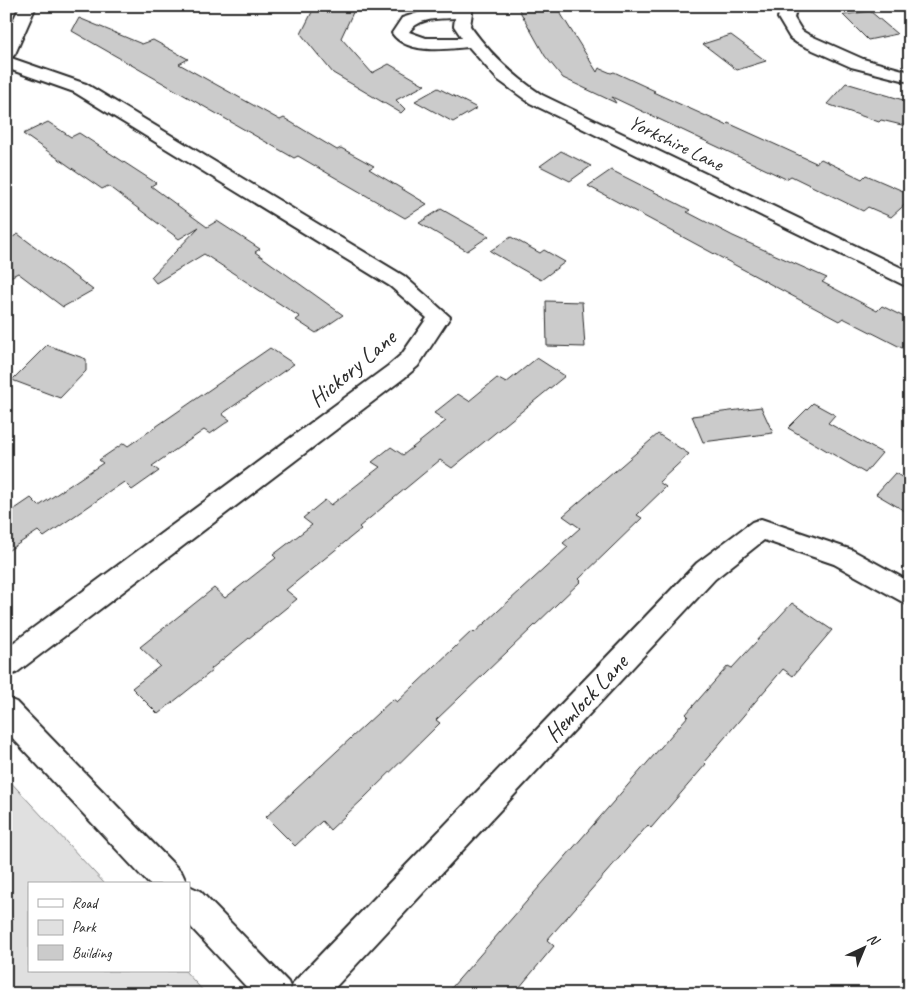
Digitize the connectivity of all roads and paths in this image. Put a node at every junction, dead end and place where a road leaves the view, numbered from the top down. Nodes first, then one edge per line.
1 (28, 6) edge
2 (789, 6) edge
3 (465, 9) edge
4 (472, 42) junction
5 (6, 54) edge
6 (6, 62) edge
7 (910, 77) edge
8 (910, 280) edge
9 (910, 595) edge
10 (6, 664) edge
11 (6, 711) edge
12 (169, 882) edge
13 (190, 903) edge
14 (276, 994) edge
15 (306, 994) edge

1 - 5 street
2 - 7 street
3 - 4 street, Yorkshire Lane
3 - 4 street
4 - 8 street, Yorkshire Lane
6 - 10 street, Hickory Lane
9 - 15 street, Hemlock Lane
11 - 12 street
13 - 14 street

